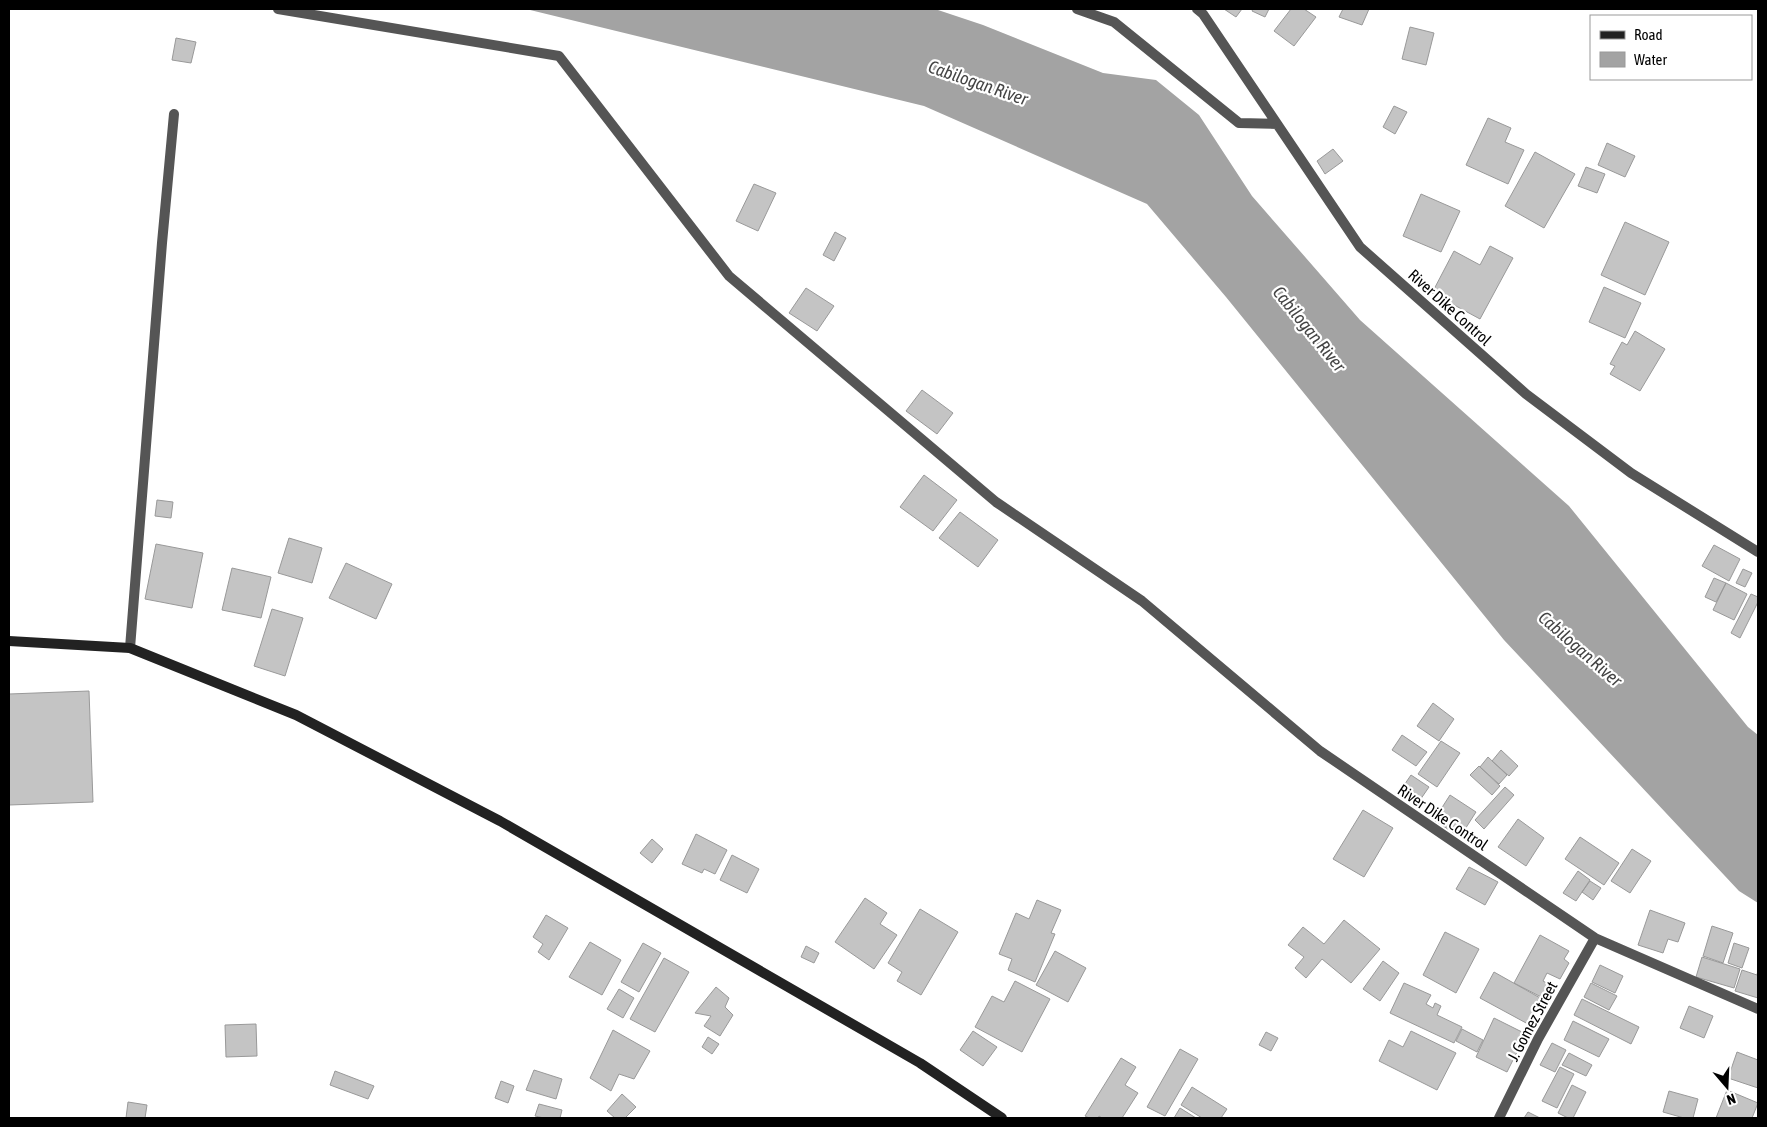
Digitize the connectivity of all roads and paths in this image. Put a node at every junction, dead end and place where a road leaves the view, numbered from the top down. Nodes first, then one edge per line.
1 (278, 9) edge
2 (1077, 9) edge
3 (1197, 9) edge
4 (174, 114) dead end
5 (1277, 124) junction
6 (1758, 552) edge
7 (9, 641) edge
8 (130, 648) junction
9 (1595, 938) junction
10 (1758, 1009) edge
11 (1002, 1118) edge
12 (1498, 1118) edge

1 - 9 street, River Dike Control
2 - 5 street
3 - 5 street, River Dike Control
4 - 8 street
5 - 6 street, River Dike Control
7 - 8 main road
8 - 11 main road
9 - 10 street, River Dike Control
9 - 12 street, J. Gomez Street

